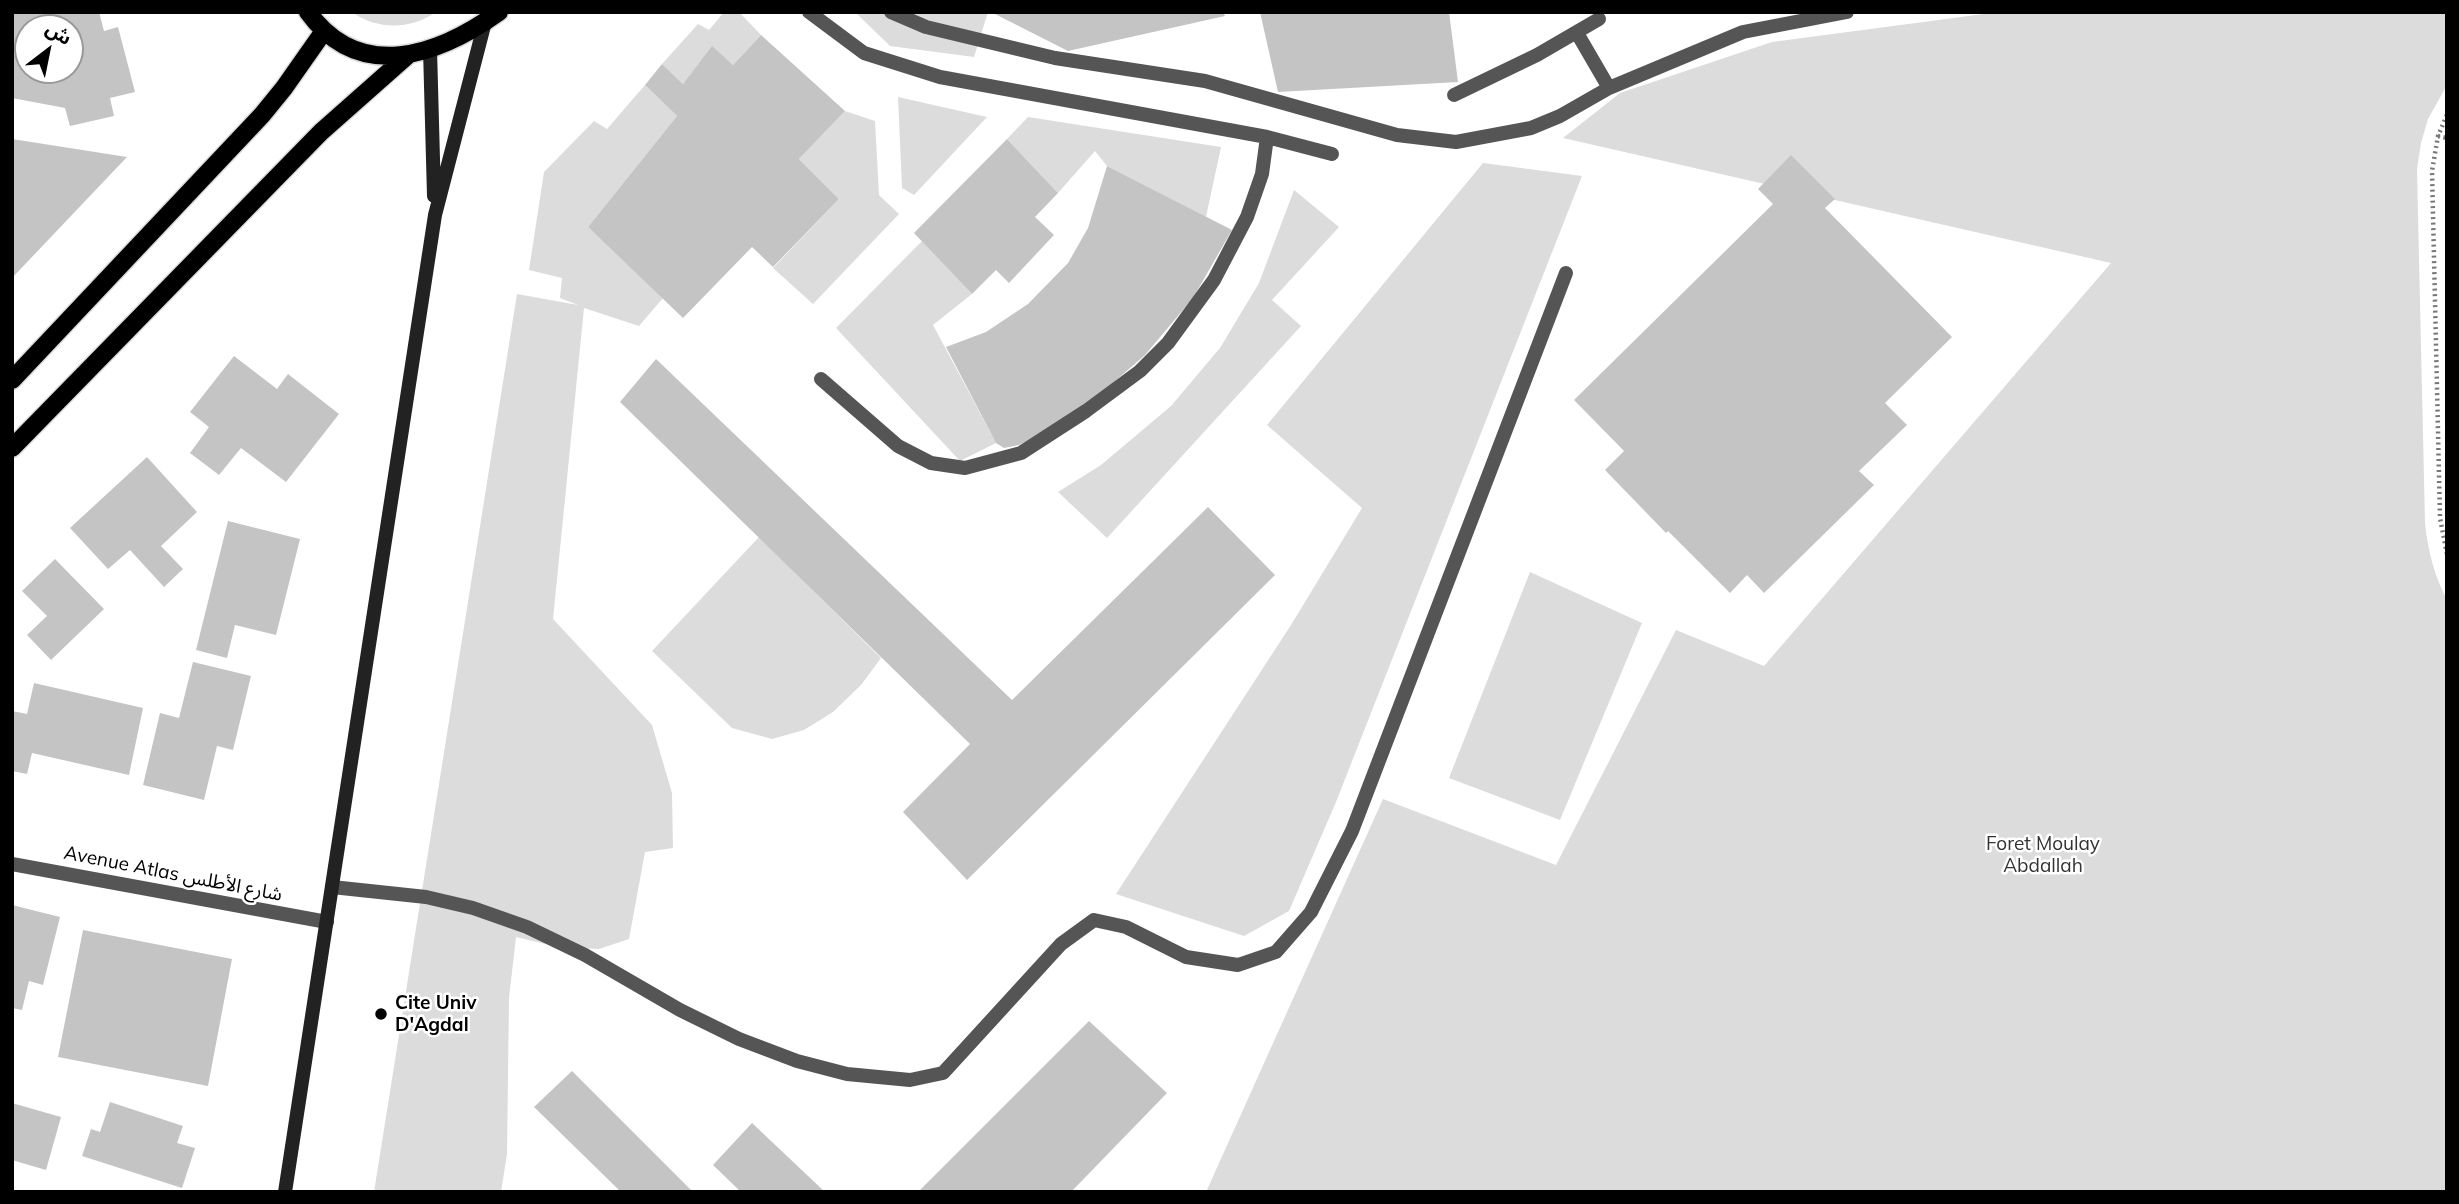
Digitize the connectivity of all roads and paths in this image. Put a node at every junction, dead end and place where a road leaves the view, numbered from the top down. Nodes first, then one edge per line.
1 (308, 12) edge
2 (809, 12) edge
3 (891, 12) edge
4 (1847, 12) edge
5 (492, 17) edge
6 (1599, 19) dead end
7 (324, 31) junction
8 (1577, 33) junction
9 (430, 49) junction
10 (408, 55) junction
11 (1609, 88) junction
12 (1454, 95) dead end
13 (2447, 115) edge
14 (2438, 136) junction
15 (1267, 137) junction
16 (2447, 138) edge
17 (1332, 154) dead end
18 (435, 215) junction
19 (1566, 273) dead end
20 (821, 379) dead end
21 (12, 380) edge
22 (12, 448) edge
23 (2447, 554) edge
24 (12, 864) edge
25 (332, 887) junction
26 (327, 922) junction
27 (285, 1192) edge

1 - 7 main road
2 - 15 street
3 - 11 street
4 - 11 street
5 - 9 main road
5 - 18 street
6 - 8 street
7 - 10 main road
7 - 21 main road
8 - 11 street
8 - 12 street
9 - 10 main road
9 - 18 street
10 - 22 main road
13 - 14 path
14 - 16 path
14 - 23 path
15 - 17 street
15 - 20 street
18 - 25 street
19 - 25 street
24 - 26 street, Avenue Atlas شارع الأطلس
25 - 26 street
26 - 27 street

